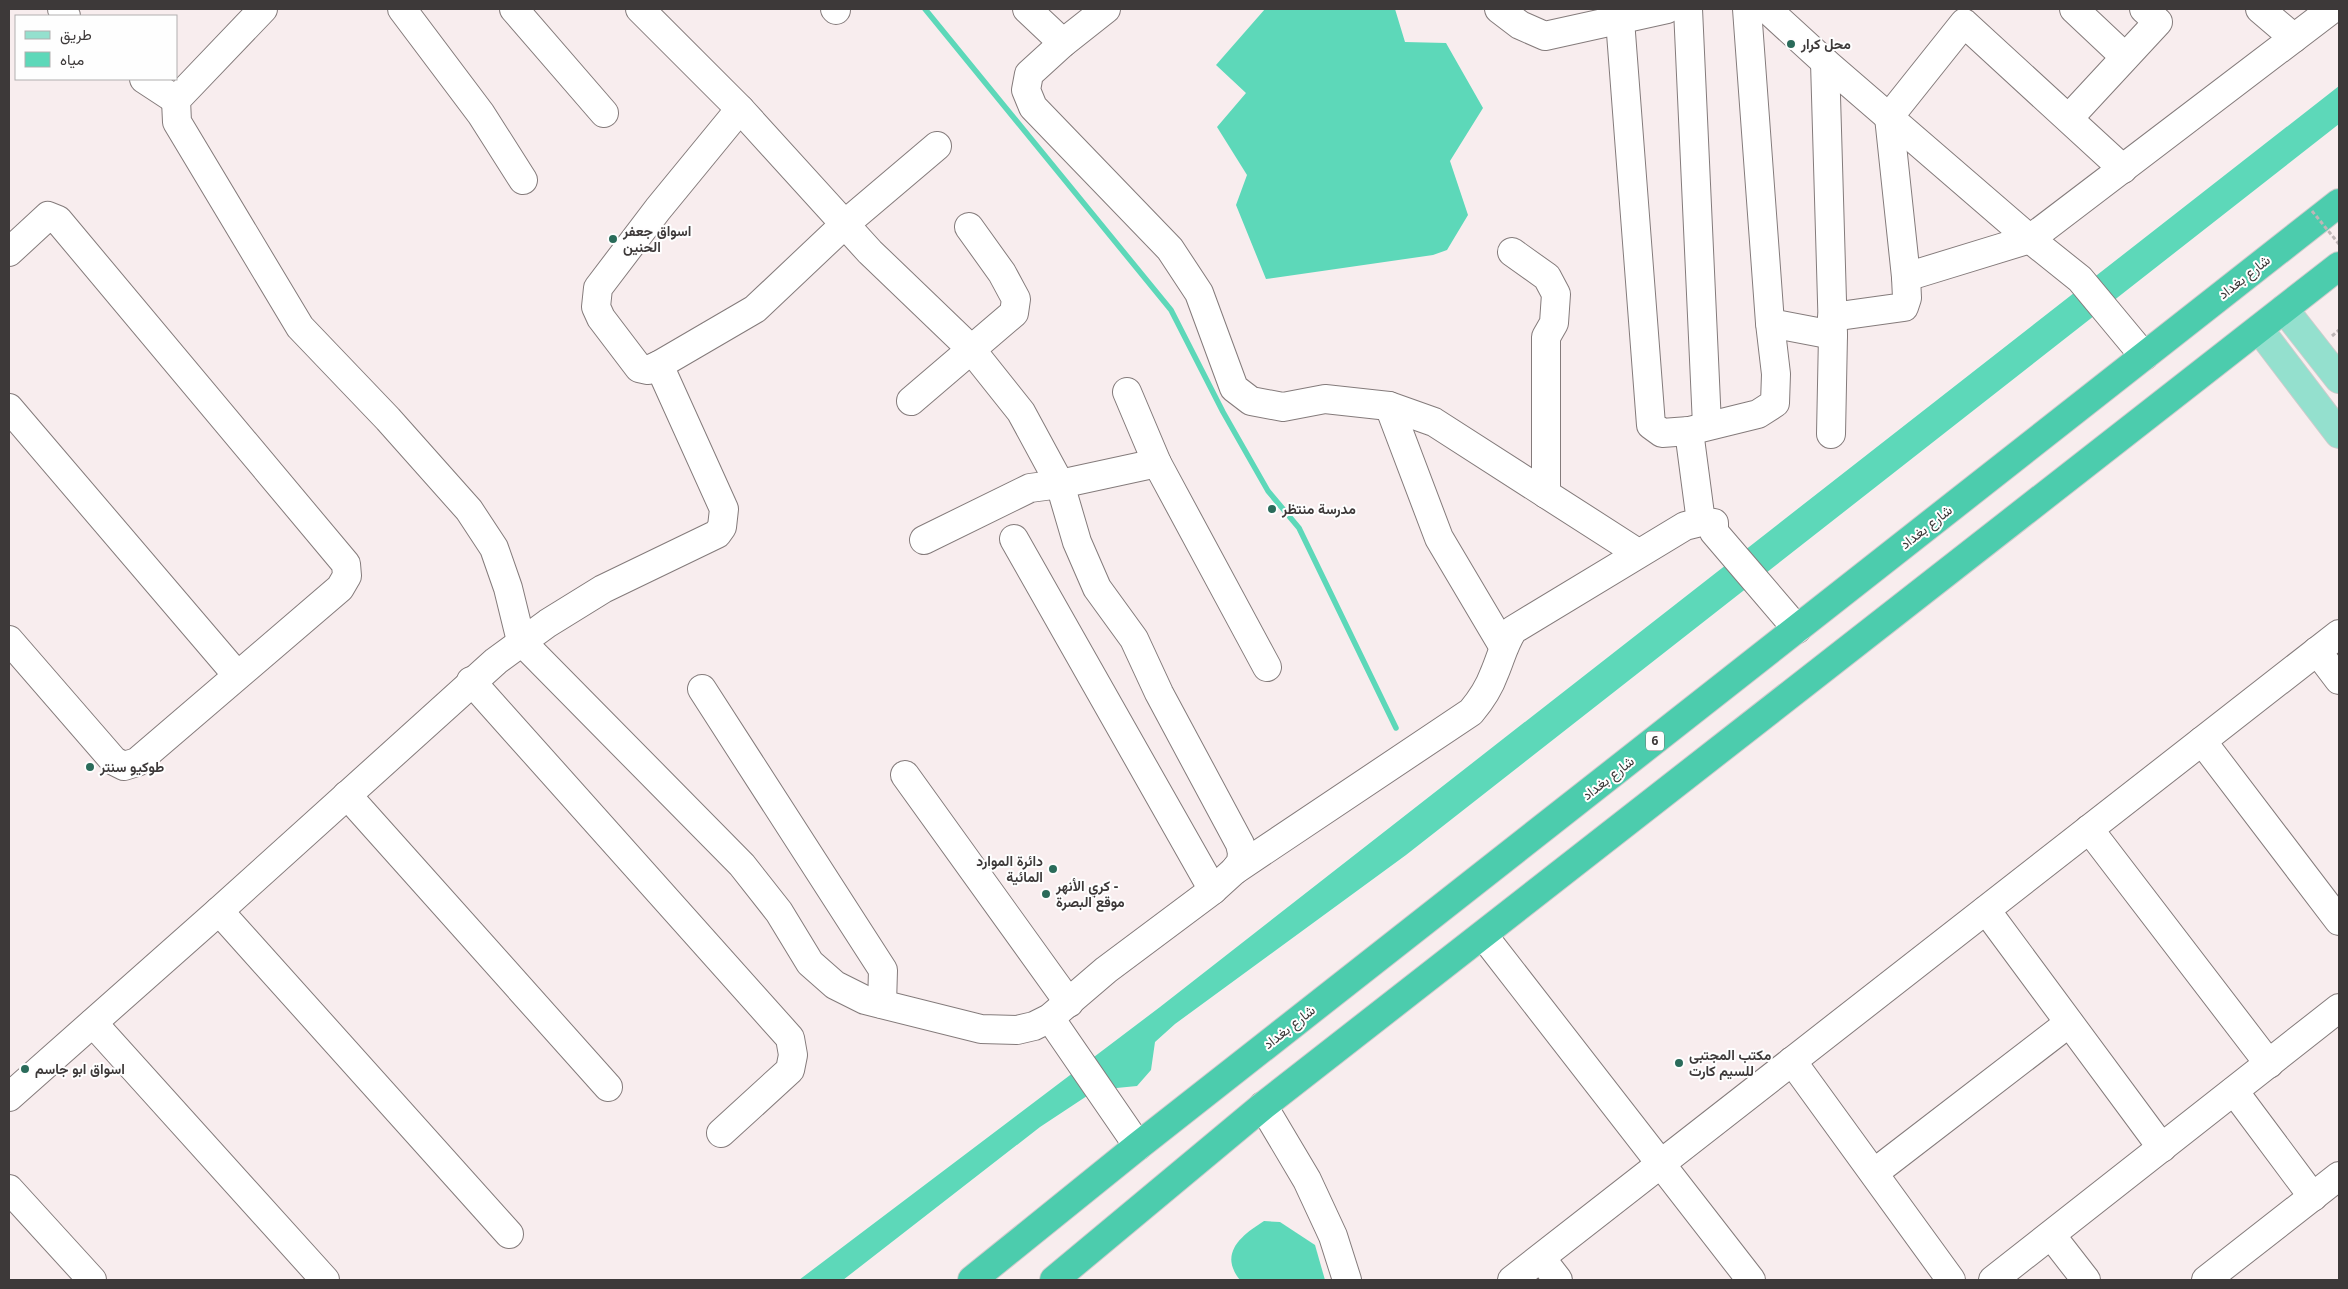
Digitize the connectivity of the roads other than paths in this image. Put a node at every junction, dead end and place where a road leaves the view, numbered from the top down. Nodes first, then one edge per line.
1 (263, 9) edge
2 (402, 9) edge
3 (514, 9) edge
4 (640, 9) edge
5 (1027, 9) edge
6 (1106, 9) edge
7 (1499, 9) edge
8 (1667, 9) edge
9 (1688, 9) edge
10 (1747, 9) edge
11 (1767, 9) edge
12 (2074, 9) edge
13 (2144, 9) edge
14 (2260, 9) edge
15 (2332, 9) edge
16 (1620, 20) junction
17 (2294, 38) junction
18 (1063, 43) junction
19 (2125, 57) junction
20 (1825, 62) junction
21 (146, 80) edge
22 (176, 100) junction
23 (740, 109) junction
24 (604, 113) dead end
25 (1889, 117) junction
26 (2068, 118) junction
27 (937, 146) dead end
28 (2123, 169) junction
29 (523, 180) dead end
30 (2339, 202) edge
31 (845, 224) junction
32 (969, 227) dead end
33 (2030, 239) junction
34 (9, 252) edge
35 (1512, 252) dead end
36 (2339, 266) edge
37 (1906, 277) junction
38 (2284, 309) junction
39 (1770, 323) junction
40 (1833, 326) junction
41 (2259, 329) junction
42 (970, 348) junction
43 (2144, 356) junction
44 (659, 365) junction
45 (2339, 379) edge
46 (1127, 392) dead end
47 (911, 401) dead end
48 (1389, 406) junction
49 (9, 408) edge
50 (1698, 428) junction
51 (1831, 434) dead end
52 (2339, 434) edge
53 (1156, 464) junction
54 (1060, 484) junction
55 (1546, 494) junction
56 (1708, 527) junction
57 (1014, 539) dead end
58 (924, 540) dead end
59 (1638, 553) junction
60 (1797, 629) junction
61 (2339, 634) edge
62 (9, 640) edge
63 (521, 641) junction
64 (1503, 646) junction
65 (2317, 651) junction
66 (1268, 667) dead end
67 (236, 675) junction
68 (2339, 680) edge
69 (471, 681) junction
70 (702, 689) dead end
71 (2202, 742) junction
72 (905, 775) dead end
73 (347, 795) junction
74 (2089, 829) junction
75 (1235, 870) junction
76 (1213, 890) junction
77 (1986, 910) junction
78 (220, 911) junction
79 (2339, 921) edge
80 (1482, 935) junction
81 (882, 1004) junction
82 (2339, 1008) edge
83 (1060, 1010) junction
84 (93, 1023) junction
85 (2069, 1023) junction
86 (1792, 1061) junction
87 (2268, 1064) junction
88 (608, 1087) dead end
89 (2234, 1091) junction
90 (9, 1097) edge
91 (1263, 1106) junction
92 (721, 1133) dead end
93 (1138, 1146) junction
94 (2162, 1148) junction
95 (1660, 1164) junction
96 (1874, 1173) junction
97 (2339, 1176) edge
98 (9, 1189) edge
99 (2313, 1197) junction
100 (509, 1234) dead end
101 (2051, 1235) junction
102 (1541, 1258) junction
103 (92, 1280) edge
104 (325, 1280) edge
105 (972, 1280) edge
106 (1054, 1280) edge
107 (1347, 1280) edge
108 (1512, 1280) edge
109 (1558, 1280) edge
110 (1751, 1280) edge
111 (1951, 1280) edge
112 (1993, 1280) edge
113 (2086, 1280) edge
114 (2206, 1280) edge

1 - 22 street
2 - 29 street
3 - 24 street
4 - 23 street
5 - 18 street
6 - 18 street
7 - 16 street
8 - 16 street
9 - 50 street
10 - 39 street
11 - 20 street
12 - 19 street
13 - 19 street
14 - 17 street
15 - 17 street
16 - 50 street
17 - 28 street
18 - 48 street
19 - 26 street
20 - 25 street
20 - 40 street
21 - 22 street
22 - 63 street
23 - 31 street
23 - 44 street
25 - 26 street
25 - 33 street
25 - 37 street
26 - 28 street
27 - 31 street
28 - 33 street
30 - 43 highway, شارع بغداد / 6
31 - 42 street
31 - 44 street
32 - 42 street
33 - 37 street
33 - 43 street
34 - 67 street
35 - 55 street
36 - 38 highway
37 - 40 street
38 - 41 highway
38 - 45 main road
39 - 40 street
39 - 50 street
40 - 51 street
41 - 52 main road
41 - 80 highway
42 - 47 street
42 - 54 street
43 - 60 highway, شارع بغداد / 6
44 - 63 street
46 - 53 street
48 - 55 street
48 - 64 street
49 - 67 street
50 - 56 street
53 - 54 street
53 - 66 street
54 - 58 street
54 - 75 street
55 - 59 street
56 - 59 street
56 - 60 street
57 - 76 street
59 - 64 street
60 - 93 highway, شارع بغداد / 6
61 - 65 street
62 - 67 street
63 - 69 street
63 - 81 street
64 - 75 street
65 - 68 street
65 - 71 street
69 - 73 street
69 - 92 street
70 - 81 street
71 - 74 street
71 - 79 street
72 - 83 street
73 - 78 street
73 - 88 street
74 - 77 street
74 - 87 street
75 - 76 street
76 - 83 street
77 - 85 street
77 - 86 street
78 - 84 street
78 - 100 street
80 - 91 highway
80 - 95 street
81 - 83 street
82 - 87 street
83 - 93 street
84 - 90 street
84 - 104 street
85 - 94 street
85 - 96 street
86 - 95 street
86 - 96 street
87 - 89 street
89 - 94 street
89 - 99 street
91 - 106 highway
91 - 107 street
93 - 105 highway, شارع بغداد / 6
94 - 101 street
95 - 102 street
95 - 110 street
96 - 111 street
97 - 99 street
98 - 103 street
99 - 114 street
101 - 112 street
101 - 113 street
102 - 108 street
102 - 109 street

